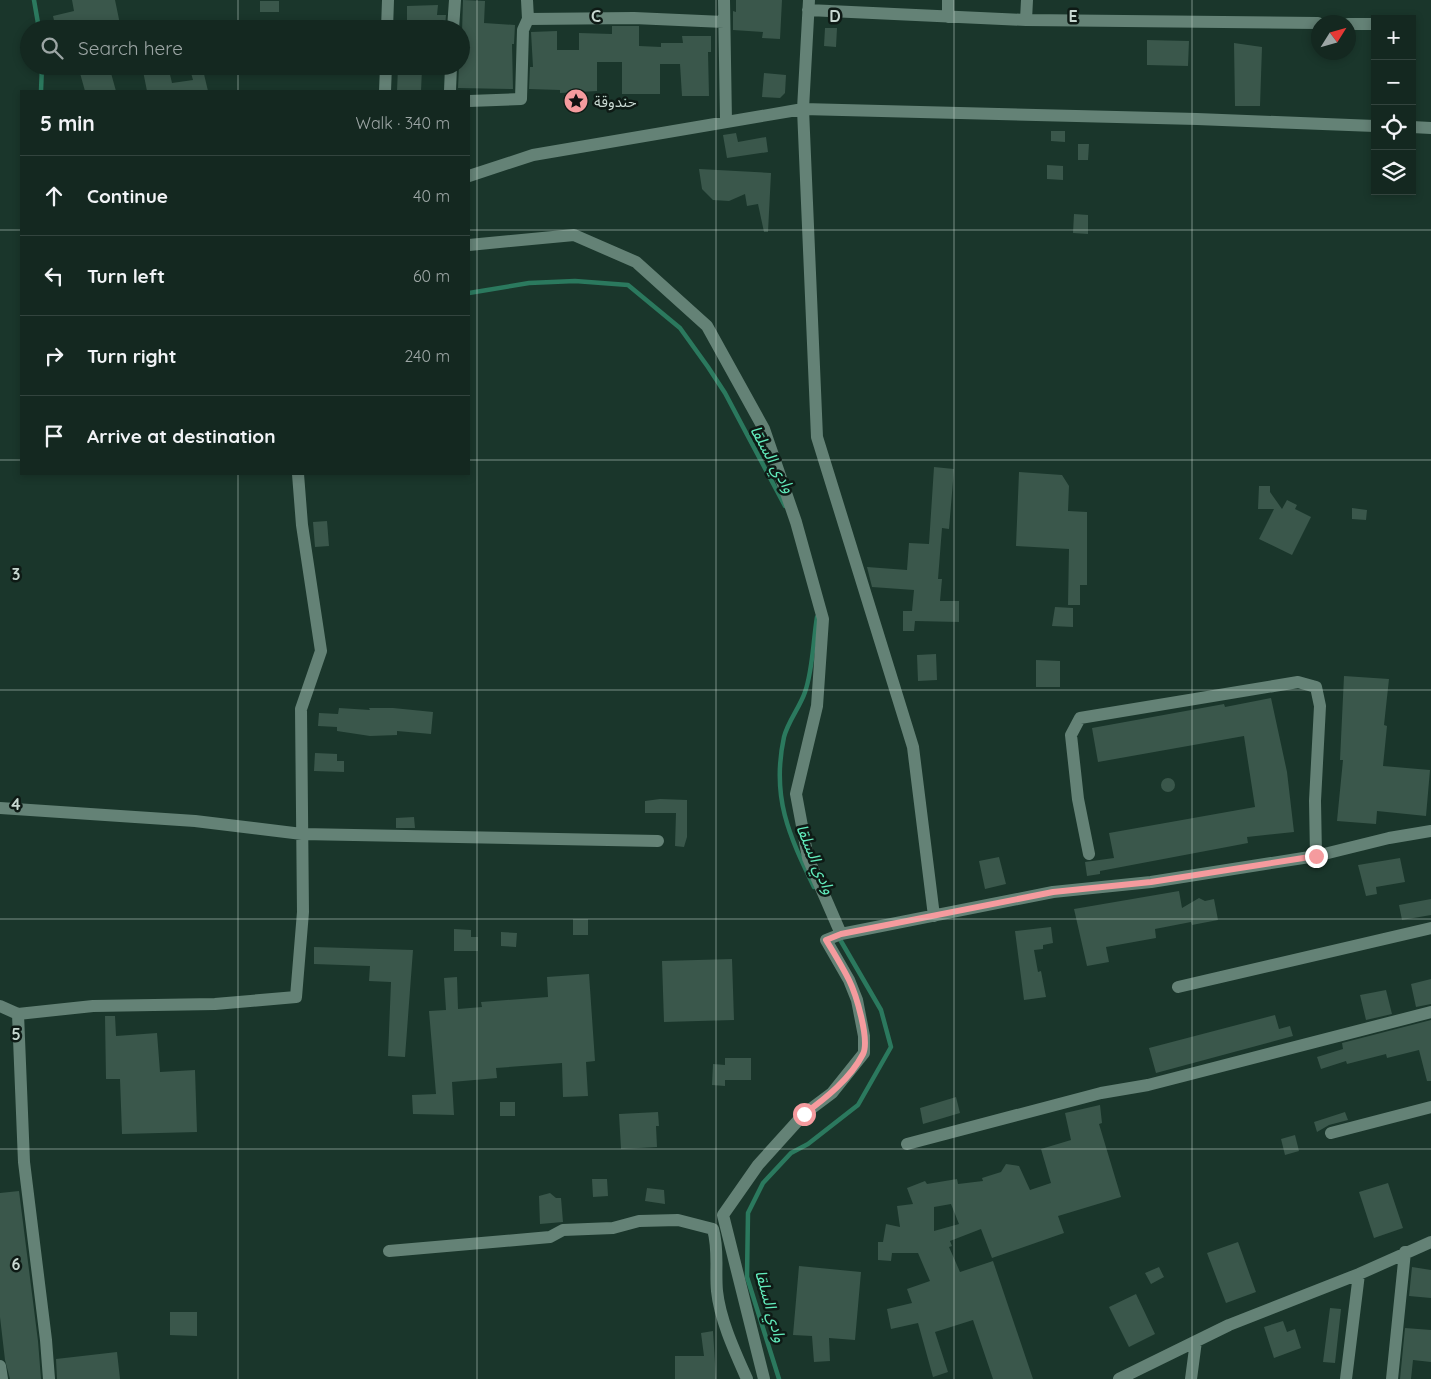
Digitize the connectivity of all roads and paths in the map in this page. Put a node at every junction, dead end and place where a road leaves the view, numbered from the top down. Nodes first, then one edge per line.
1 (388, 0) edge
2 (455, 0) edge
3 (528, 0) edge
4 (724, 0) edge
5 (948, 0) edge
6 (1026, 0) edge
7 (808, 5) edge
8 (948, 17) junction
9 (528, 19) junction
10 (387, 20) edge
11 (454, 20) edge
12 (1026, 20) junction
13 (724, 22) junction
14 (1311, 24) edge
15 (1356, 24) edge
16 (1371, 24) edge
17 (386, 75) edge
18 (451, 75) edge
19 (385, 90) edge
20 (450, 90) edge
21 (470, 101) edge
22 (803, 108) junction
23 (726, 121) junction
24 (1371, 126) edge
25 (1416, 127) edge
26 (1431, 128) edge
27 (470, 176) edge
28 (470, 245) edge
29 (298, 475) edge
30 (0, 808) edge
31 (1431, 832) edge
32 (302, 834) junction
33 (658, 841) dead end
34 (1089, 854) dead end
35 (1316, 856) junction
36 (934, 916) junction
37 (1431, 928) edge
38 (841, 934) junction
39 (1178, 987) dead end
40 (0, 1006) edge
41 (1431, 1012) edge
42 (18, 1014) junction
43 (1431, 1107) edge
44 (1331, 1133) dead end
45 (907, 1144) dead end
46 (1431, 1242) edge
47 (389, 1251) dead end
48 (1406, 1252) junction
49 (1358, 1274) junction
50 (1196, 1341) junction
51 (0, 1366) edge
52 (2, 1379) edge
53 (49, 1379) edge
54 (747, 1379) edge
55 (764, 1379) edge
56 (1120, 1379) edge
57 (1191, 1379) edge
58 (1346, 1379) edge
59 (1392, 1379) edge

1 - 10 street
2 - 11 street
3 - 9 street
4 - 13 street
5 - 8 street
6 - 12 street
7 - 8 street
7 - 22 street
8 - 12 street
9 - 13 street
9 - 21 street
12 - 14 street
13 - 23 street
15 - 16 street
17 - 19 street
18 - 20 street
22 - 23 street
22 - 24 street
22 - 36 street
23 - 27 street
25 - 26 street
28 - 38 street
29 - 32 street
30 - 32 street
31 - 35 street
32 - 33 street
32 - 42 street
34 - 35 street
35 - 36 street
36 - 38 street
37 - 39 street
38 - 55 street
40 - 42 street
41 - 45 street
42 - 53 street
43 - 44 street
46 - 48 street
47 - 54 street
48 - 49 street
48 - 59 street
49 - 50 street
49 - 58 street
50 - 56 street
50 - 57 street
51 - 52 street

